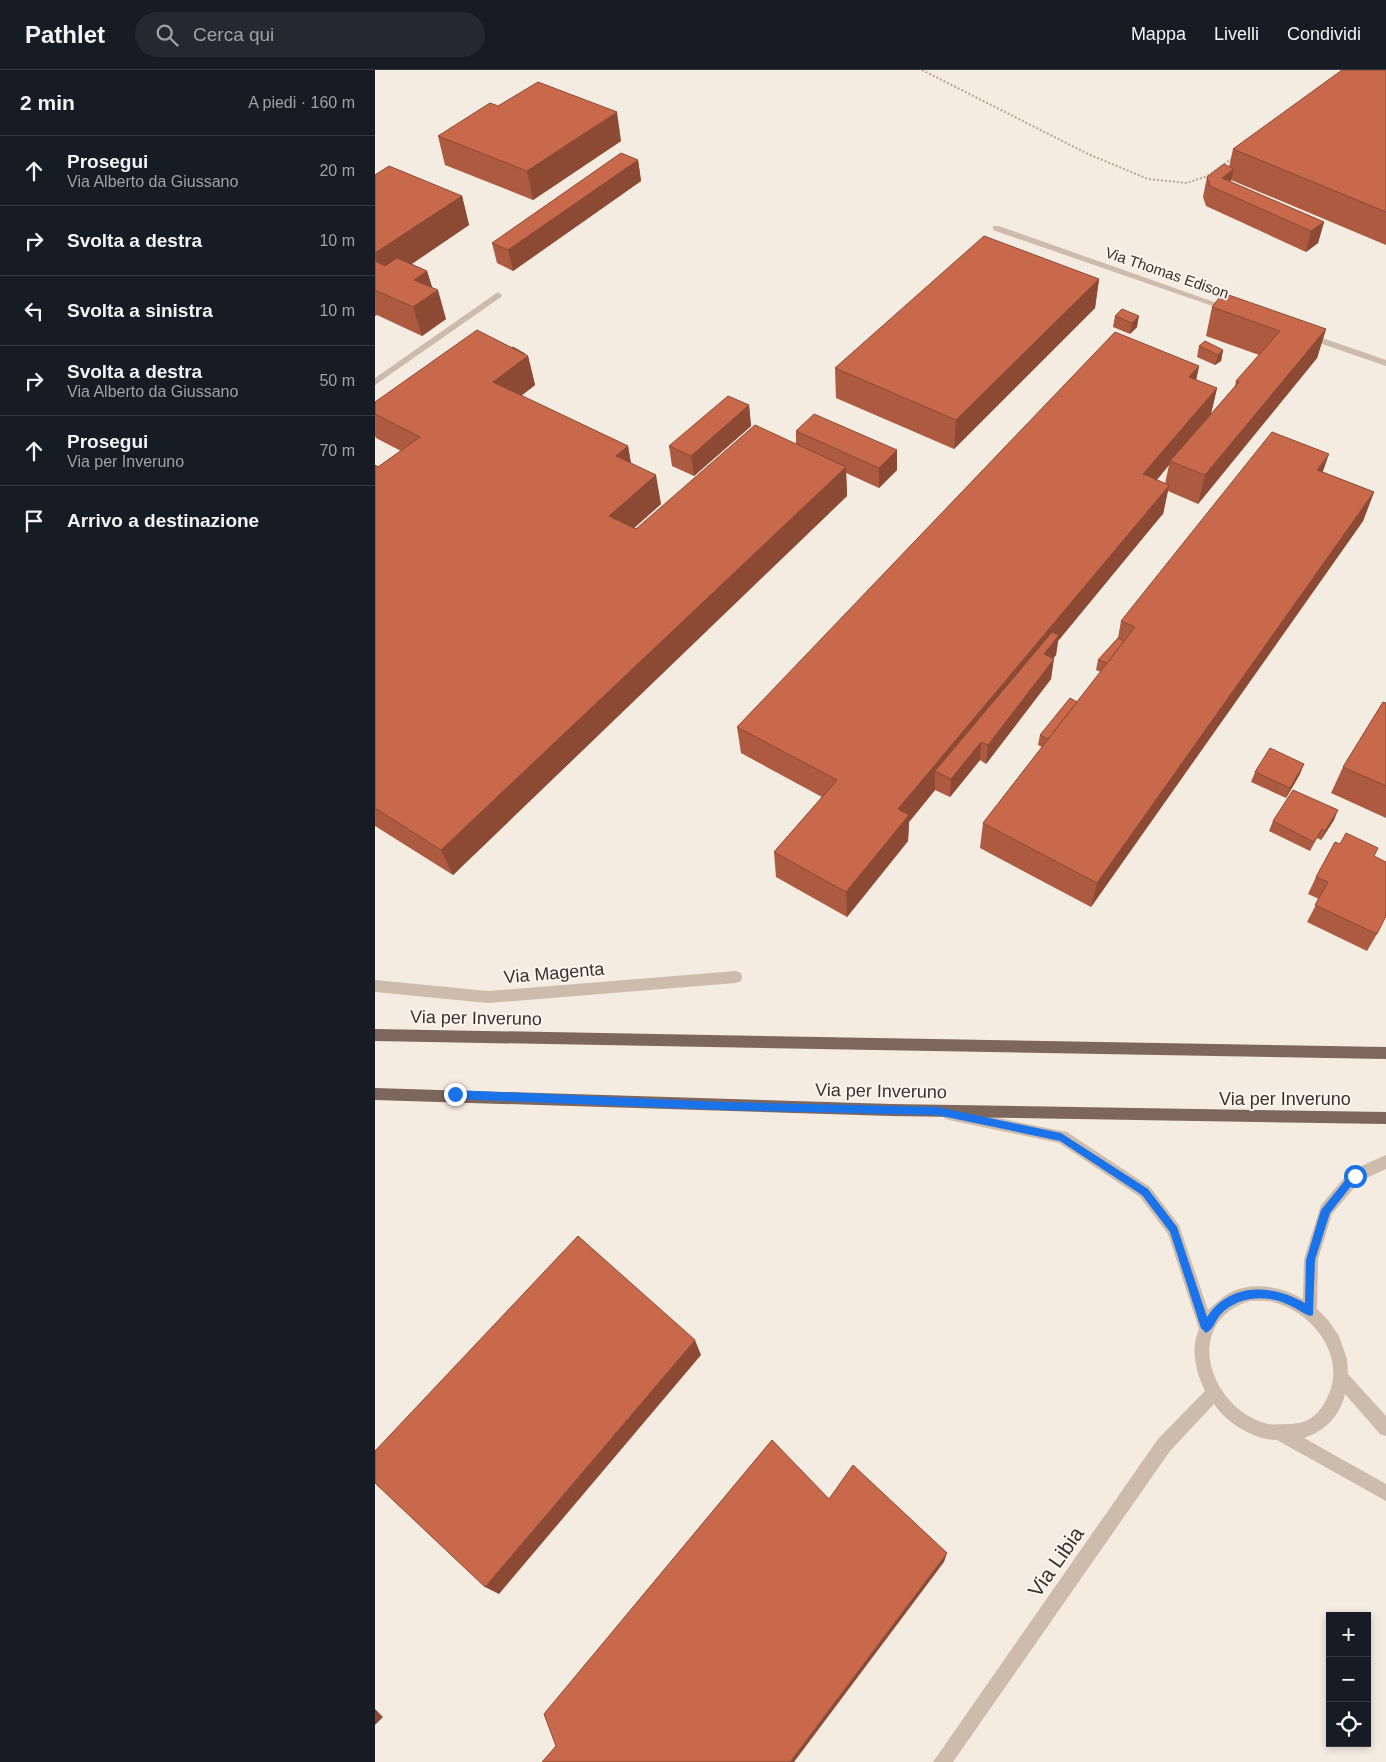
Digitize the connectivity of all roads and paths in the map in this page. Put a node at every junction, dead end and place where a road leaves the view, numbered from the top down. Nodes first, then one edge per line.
1 (923, 70) edge
2 (1239, 153) edge
3 (996, 228) dead end
4 (498, 296) dead end
5 (1238, 312) edge
6 (1303, 334) edge
7 (1386, 363) edge
8 (375, 382) edge
9 (736, 977) dead end
10 (375, 986) edge
11 (375, 1035) edge
12 (1386, 1053) edge
13 (375, 1094) edge
14 (937, 1111) junction
15 (1386, 1118) edge
16 (1386, 1162) edge
17 (1310, 1311) junction
18 (1206, 1328) junction
19 (1342, 1379) junction
20 (1213, 1394) junction
21 (1386, 1428) edge
22 (1283, 1435) junction
23 (1386, 1493) edge
24 (942, 1762) edge

1 - 2 path
3 - 5 street, Via Thomas Edison
4 - 8 street
6 - 7 street
9 - 10 street, Via Magenta
11 - 12 main road, Via per Inveruno
13 - 14 main road, Via per Inveruno
14 - 15 main road, Via per Inveruno
14 - 18 street
16 - 17 street
17 - 18 street
17 - 19 street
18 - 20 street
19 - 21 street
19 - 22 street
20 - 22 street
20 - 24 street, Via Libia
22 - 23 street

